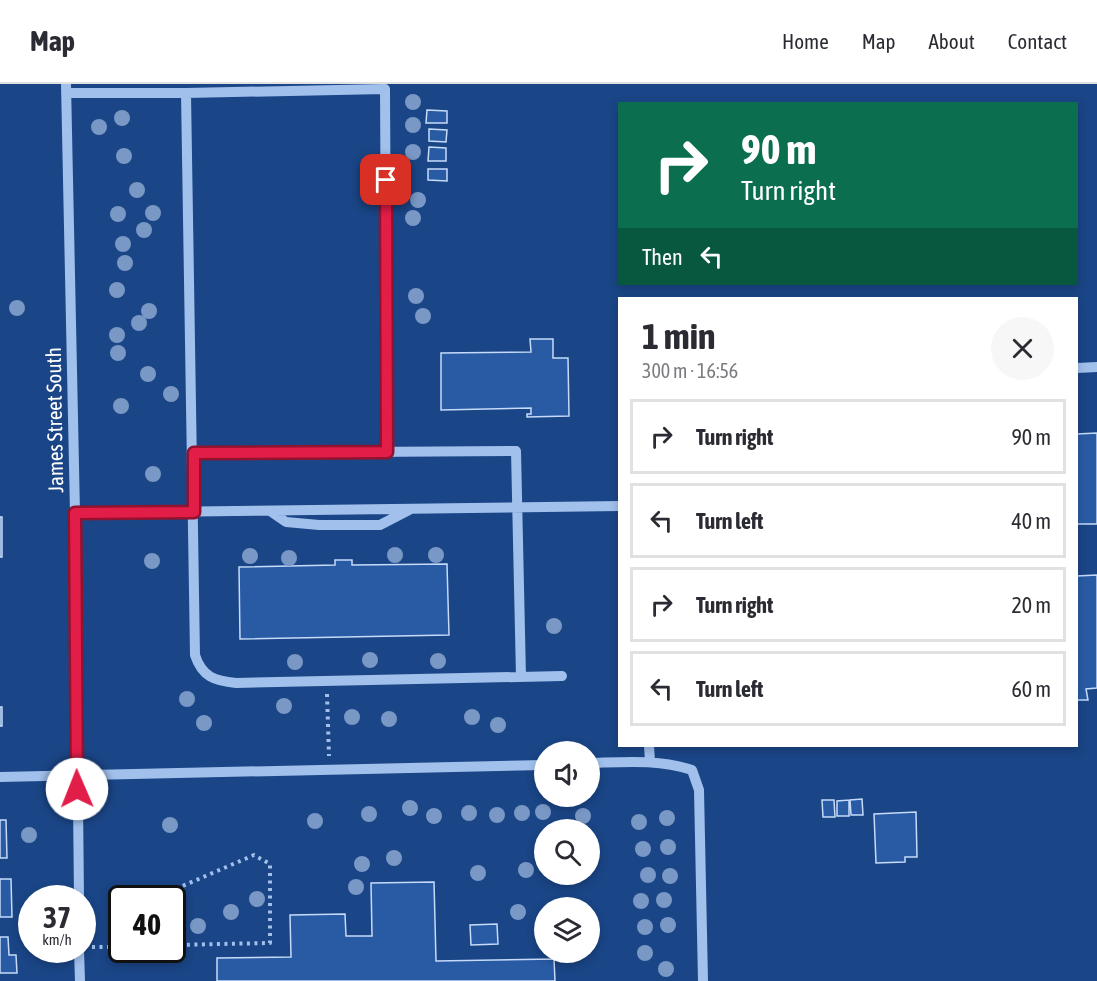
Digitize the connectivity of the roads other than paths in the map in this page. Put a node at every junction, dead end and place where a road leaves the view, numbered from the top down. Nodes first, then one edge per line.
1 (66, 88) edge
2 (186, 93) junction
3 (1097, 367) edge
4 (1078, 368) edge
5 (387, 452) junction
6 (194, 453) junction
7 (618, 506) edge
8 (517, 509) junction
9 (194, 512) junction
10 (75, 513) junction
11 (562, 676) dead end
12 (521, 677) junction
13 (649, 747) edge
14 (650, 761) junction
15 (600, 763) edge
16 (534, 765) edge
17 (76, 775) junction
18 (0, 777) edge
19 (78, 885) edge
20 (81, 963) edge
21 (80, 981) edge
22 (703, 981) edge

1 - 2 street
1 - 10 street, James Street South
2 - 5 street
2 - 6 street
3 - 4 street
5 - 6 street
5 - 8 street
6 - 9 street
7 - 8 street
8 - 9 street
8 - 12 street
9 - 10 street
9 - 12 street
10 - 17 street, James Street South
11 - 12 street
13 - 14 street
14 - 15 street
14 - 22 street
16 - 17 street
17 - 18 street
17 - 19 street, James Street South
20 - 21 street

